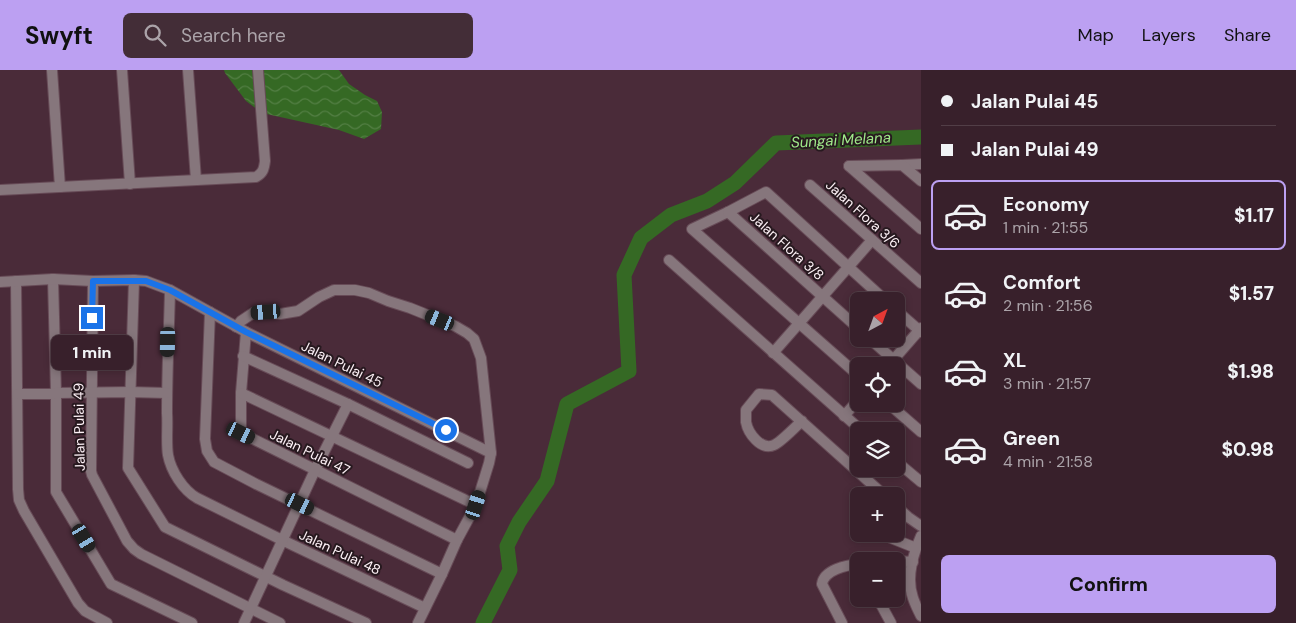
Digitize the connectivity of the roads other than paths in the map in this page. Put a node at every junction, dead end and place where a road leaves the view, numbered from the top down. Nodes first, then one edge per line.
1 (52, 70) edge
2 (122, 70) edge
3 (188, 70) edge
4 (258, 70) edge
5 (921, 164) edge
6 (902, 165) junction
7 (196, 180) junction
8 (921, 182) edge
9 (130, 184) junction
10 (810, 185) dead end
11 (60, 187) junction
12 (0, 190) edge
13 (728, 212) junction
14 (921, 229) edge
15 (872, 240) junction
16 (669, 260) dead end
17 (848, 267) junction
18 (53, 279) junction
19 (134, 280) junction
20 (93, 281) junction
21 (0, 282) edge
22 (16, 282) junction
23 (921, 283) edge
24 (170, 290) junction
25 (876, 292) edge
26 (823, 296) junction
27 (210, 312) junction
28 (905, 318) edge
29 (850, 321) edge
30 (799, 324) junction
31 (236, 326) junction
32 (920, 330) edge
33 (246, 332) junction
34 (773, 353) junction
35 (243, 356) junction
36 (896, 357) edge
37 (850, 368) edge
38 (905, 373) edge
39 (921, 384) edge
40 (91, 392) junction
41 (130, 392) junction
42 (56, 393) junction
43 (167, 393) junction
44 (241, 393) junction
45 (18, 394) junction
46 (348, 404) junction
47 (850, 409) edge
48 (898, 412) edge
49 (844, 416) junction
50 (802, 421) junction
51 (851, 422) edge
52 (921, 432) edge
53 (332, 436) junction
54 (491, 453) junction
55 (468, 463) dead end
56 (905, 469) edge
57 (315, 470) junction
58 (921, 482) edge
59 (875, 487) edge
60 (300, 504) junction
61 (476, 505) junction
62 (905, 514) edge
63 (921, 526) edge
64 (921, 536) edge
65 (282, 540) junction
66 (457, 540) junction
67 (901, 542) edge
68 (916, 548) junction
69 (905, 562) edge
70 (913, 562) junction
71 (850, 565) edge
72 (442, 574) junction
73 (266, 576) junction
74 (882, 607) edge
75 (425, 608) junction
76 (251, 609) junction
77 (921, 616) edge
78 (107, 623) edge
79 (192, 623) edge
80 (244, 623) edge
81 (280, 623) edge
82 (366, 623) edge
83 (418, 623) edge
84 (842, 623) edge
85 (891, 623) edge

1 - 11 street
2 - 9 street
3 - 7 street
4 - 7 street
5 - 6 street
6 - 8 street
6 - 14 street
7 - 9 street
9 - 11 street
10 - 15 street, Jalan Flora 3/6
11 - 12 street
13 - 17 street, Jalan Flora 3/8
13 - 26 street, Jalan Flora 3/8
13 - 30 street
15 - 17 street
15 - 23 street, Jalan Flora 3/6
16 - 34 street
17 - 25 street
17 - 26 street
18 - 20 street, Jalan Pulai 45
18 - 22 street, Jalan Pulai 45
18 - 42 street
19 - 20 street, Jalan Pulai 45
19 - 24 street, Jalan Pulai 45
19 - 41 street
20 - 40 street, Jalan Pulai 49
21 - 22 street, Jalan Pulai 45
22 - 45 street
24 - 27 street, Jalan Pulai 45
24 - 43 street, Jalan Pulai 48
26 - 29 street, Jalan Flora 3/8
26 - 30 street
27 - 31 street, Jalan Pulai 45
27 - 60 street
28 - 32 street
30 - 34 street
30 - 37 street
31 - 33 street, Jalan Pulai 45
31 - 54 street
32 - 36 street
33 - 35 street, Jalan Pulai 47
33 - 54 street, Jalan Pulai 45
34 - 49 street
35 - 44 street, Jalan Pulai 47
35 - 46 street
38 - 39 street
40 - 41 street
40 - 42 street
40 - 76 street, Jalan Pulai 49
41 - 43 street
41 - 73 street
42 - 45 street
42 - 79 street
43 - 65 street, Jalan Pulai 48
44 - 53 street
44 - 57 street, Jalan Pulai 47
45 - 78 street
46 - 53 street
46 - 55 street
47 - 49 street
48 - 52 street
49 - 51 street
50 - 50 street
50 - 59 street
53 - 57 street
53 - 61 street
54 - 61 street
56 - 58 street
57 - 60 street
57 - 66 street, Jalan Pulai 47
60 - 65 street
60 - 72 street
61 - 66 street
62 - 63 street
64 - 68 street
65 - 73 street
65 - 75 street, Jalan Pulai 48
66 - 72 street
67 - 68 street
68 - 70 street
69 - 70 street
70 - 77 street
71 - 84 street
72 - 75 street
73 - 76 street
73 - 82 street
74 - 85 street
75 - 83 street
76 - 80 street
76 - 81 street, Jalan Pulai 49

